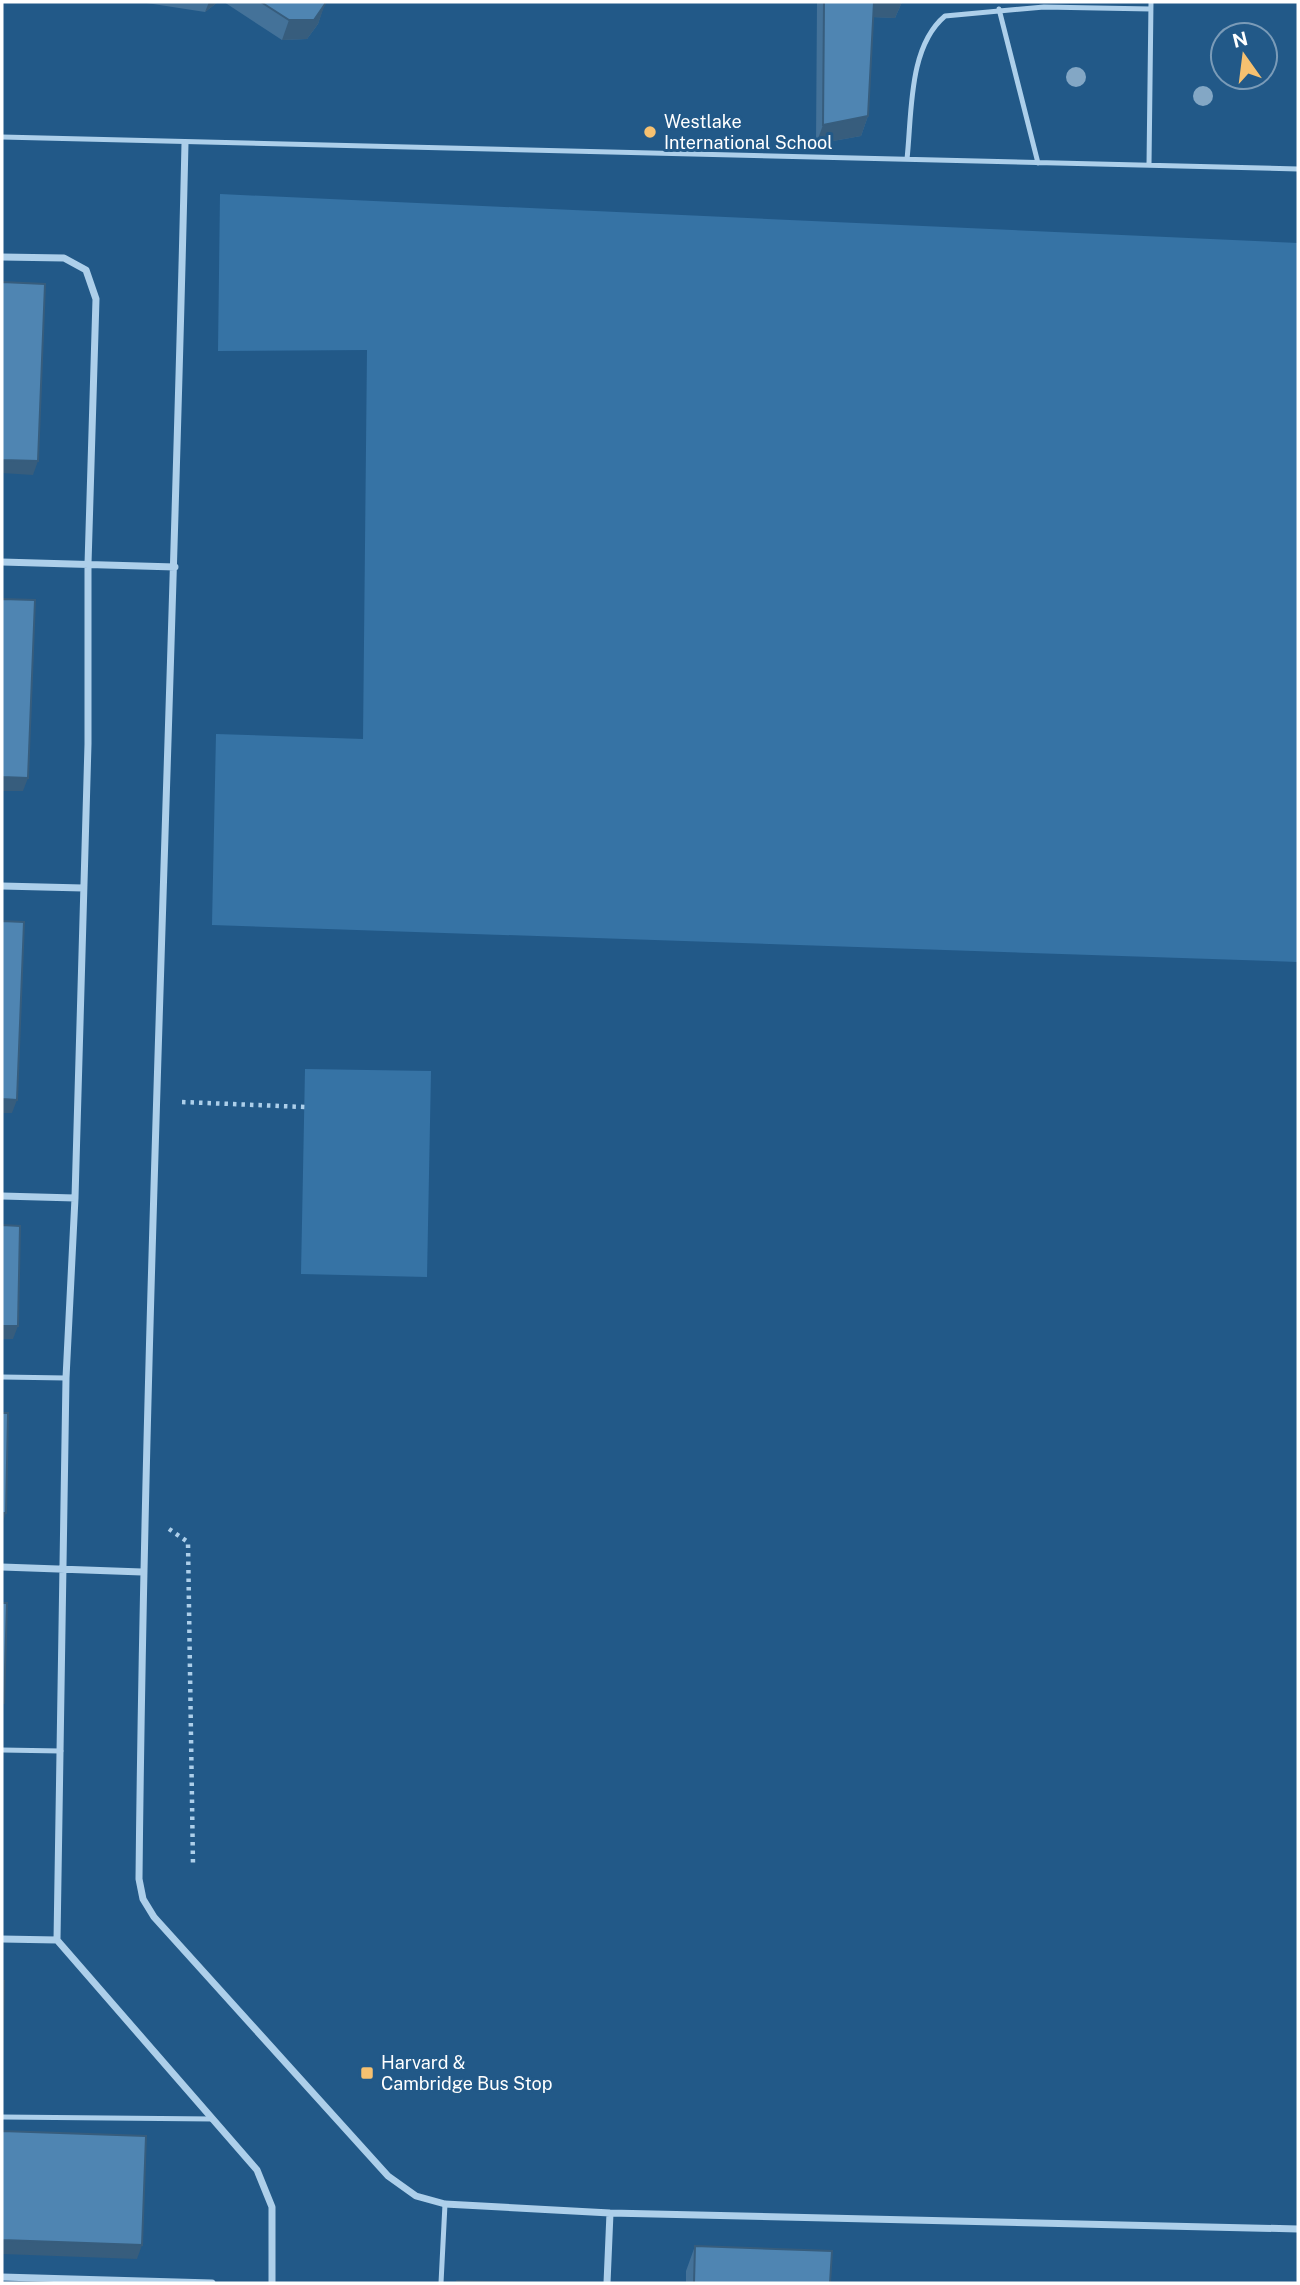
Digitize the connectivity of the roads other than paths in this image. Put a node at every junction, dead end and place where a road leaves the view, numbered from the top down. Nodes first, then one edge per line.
1 (1044, 4) edge
2 (1151, 5) edge
3 (999, 9) junction
4 (2, 137) edge
5 (185, 143) junction
6 (907, 159) junction
7 (1038, 163) junction
8 (1149, 165) junction
9 (1298, 169) edge
10 (2, 257) edge
11 (2, 562) edge
12 (88, 564) junction
13 (175, 566) junction
14 (2, 886) edge
15 (83, 888) junction
16 (2, 1196) edge
17 (75, 1198) junction
18 (2, 1377) edge
19 (66, 1378) junction
20 (2, 1567) edge
21 (62, 1569) junction
22 (142, 1572) junction
23 (2, 1750) edge
24 (61, 1751) junction
25 (2, 1940) edge
26 (57, 1940) junction
27 (2, 2117) edge
28 (214, 2119) junction
29 (444, 2204) junction
30 (610, 2213) junction
31 (1298, 2230) edge
32 (2, 2277) edge
33 (93, 2281) edge
34 (212, 2283) edge
35 (272, 2283) edge
36 (441, 2283) edge
37 (607, 2283) edge

1 - 2 lane
1 - 3 lane
2 - 8 lane
3 - 6 lane
3 - 7 lane
4 - 5 lane
5 - 6 lane
5 - 13 street
6 - 7 lane
7 - 8 lane
8 - 9 lane
10 - 12 street
11 - 12 street
12 - 13 street
12 - 15 street
13 - 22 street
14 - 15 street
15 - 17 street
16 - 17 street
17 - 19 street
18 - 19 lane
19 - 21 street
20 - 21 street
21 - 22 street
21 - 24 street
22 - 29 street
23 - 24 lane
24 - 26 street
25 - 26 street
26 - 28 street
27 - 28 lane
28 - 35 street
29 - 30 street
29 - 36 lane
30 - 31 street
30 - 37 street
32 - 33 street
33 - 34 street

